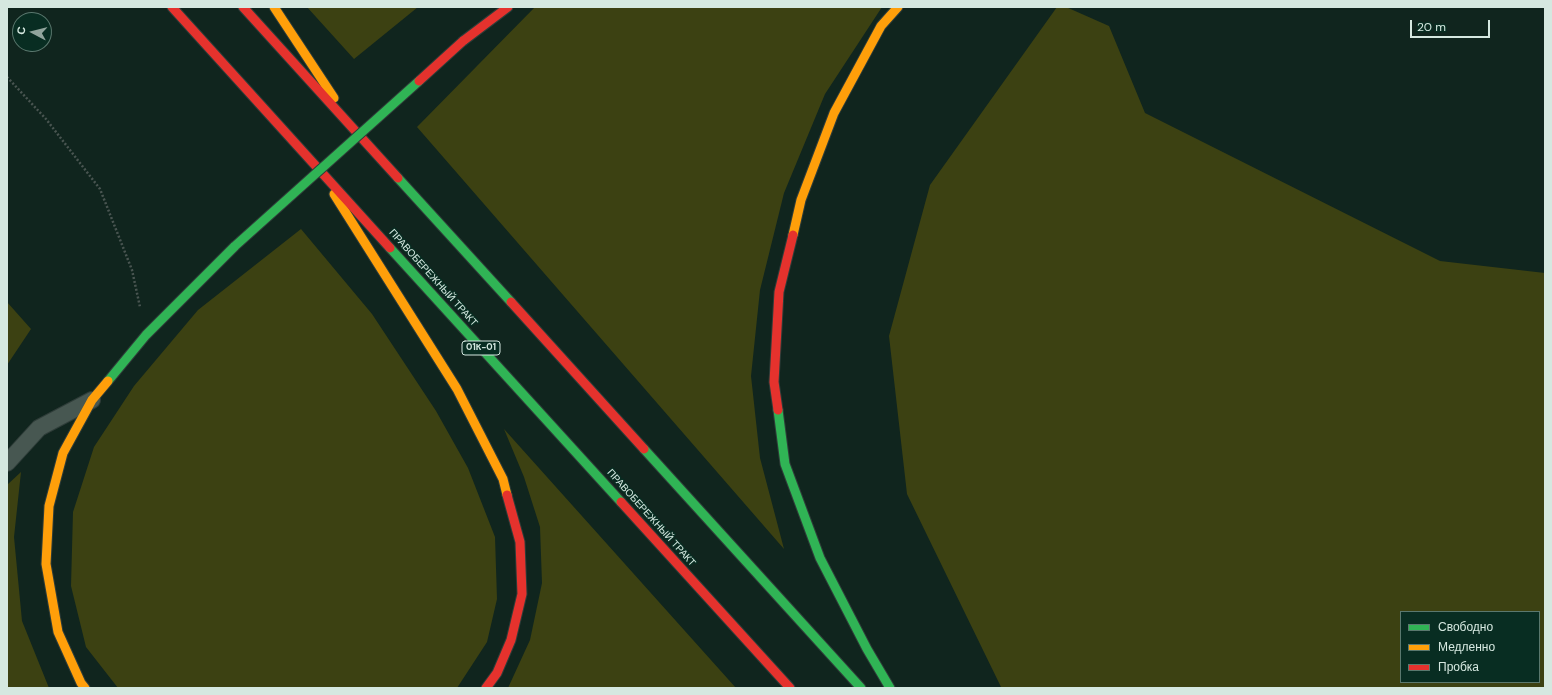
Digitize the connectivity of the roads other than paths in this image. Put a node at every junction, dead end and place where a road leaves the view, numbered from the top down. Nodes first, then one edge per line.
1 (172, 7) edge
2 (243, 7) edge
3 (274, 7) edge
4 (508, 7) edge
5 (898, 7) edge
6 (355, 130) junction
7 (316, 166) junction
8 (92, 400) junction
9 (7, 463) edge
10 (85, 688) edge
11 (486, 688) edge
12 (790, 688) edge
13 (861, 688) edge
14 (890, 688) edge

1 - 7 main road, ПРАВОБЕРЕЖНЫЙ ТРАКТ / 01К-01
2 - 6 main road
3 - 6 main road
4 - 8 main road, bridge
5 - 14 main road
6 - 13 main road
7 - 11 main road
7 - 12 main road, ПРАВОБЕРЕЖНЫЙ ТРАКТ / 01К-01
8 - 9 lane
8 - 10 main road

